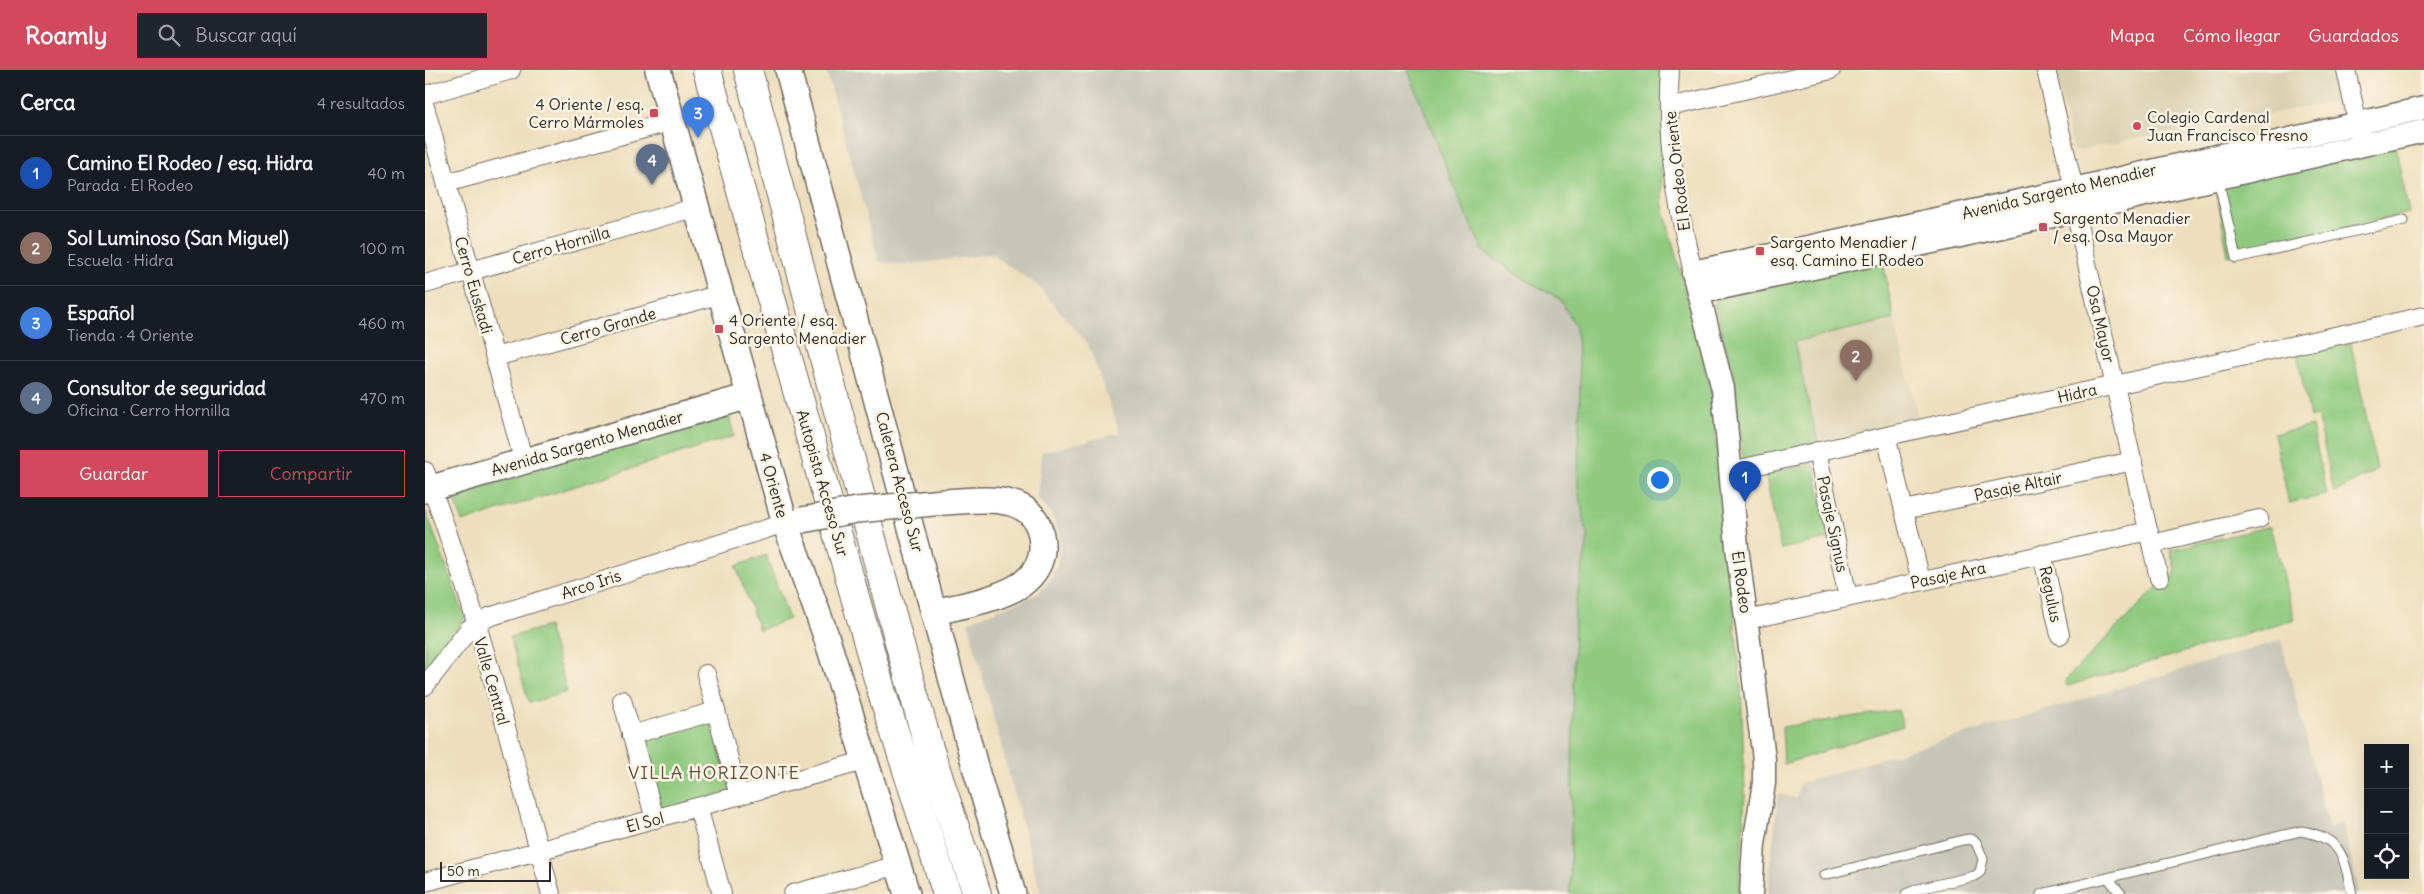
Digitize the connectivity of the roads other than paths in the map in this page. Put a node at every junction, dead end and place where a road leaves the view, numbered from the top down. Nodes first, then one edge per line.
1 (511, 70) edge
2 (658, 70) edge
3 (707, 70) edge
4 (748, 70) edge
5 (788, 70) edge
6 (1670, 70) edge
7 (1831, 70) edge
8 (2046, 70) edge
9 (2346, 70) edge
10 (425, 95) edge
11 (425, 107) edge
12 (1669, 107) junction
13 (2424, 108) edge
14 (673, 121) junction
15 (2424, 130) edge
16 (2360, 134) junction
17 (2218, 178) junction
18 (446, 183) junction
19 (2074, 200) junction
20 (697, 206) junction
21 (2404, 220) dead end
22 (471, 271) junction
23 (1695, 283) junction
24 (425, 284) edge
25 (721, 294) junction
26 (2424, 316) edge
27 (495, 357) junction
28 (2115, 385) junction
29 (749, 396) junction
30 (1886, 436) junction
31 (1817, 451) junction
32 (2133, 461) junction
33 (524, 462) junction
34 (1731, 471) junction
35 (427, 483) edge
36 (1904, 510) junction
37 (2259, 519) dead end
38 (793, 521) junction
39 (2150, 538) junction
40 (2042, 554) junction
41 (2159, 578) dead end
42 (1921, 581) junction
43 (1848, 597) junction
44 (935, 612) junction
45 (1747, 620) junction
46 (475, 624) junction
47 (2060, 634) dead end
48 (707, 674) dead end
49 (425, 686) edge
50 (622, 700) dead end
51 (716, 711) junction
52 (631, 734) junction
53 (864, 762) junction
54 (739, 796) junction
55 (698, 807) junction
56 (655, 819) junction
57 (539, 851) junction
58 (898, 865) junction
59 (1824, 875) dead end
60 (2108, 878) junction
61 (425, 884) edge
62 (427, 894) edge
63 (551, 894) edge
64 (722, 894) edge
65 (793, 894) edge
66 (907, 894) edge
67 (947, 894) edge
68 (977, 894) edge
69 (1013, 894) edge
70 (1751, 894) edge
71 (1907, 894) edge
72 (2041, 894) edge
73 (2121, 894) edge
74 (2352, 894) edge

1 - 10 street
2 - 14 main road, 4 Oriente
3 - 67 highway, Autopista Acceso Sur
4 - 68 highway, Autopista Acceso Sur
5 - 44 main road, Caletera Acceso Sur
6 - 12 street, El Rodeo Oriente
7 - 12 street
8 - 19 street, Osa Mayor
9 - 16 street
11 - 18 street, Cerro Euskadi
12 - 23 street, El Rodeo Oriente
13 - 16 street, Avenida Sargento Menadier
14 - 18 street
14 - 20 main road, 4 Oriente
15 - 16 street, Avenida Sargento Menadier
16 - 17 street, Avenida Sargento Menadier
16 - 19 street, Avenida Sargento Menadier
17 - 19 street, Avenida Sargento Menadier
17 - 21 lane
18 - 22 street, Cerro Euskadi
19 - 23 street, Avenida Sargento Menadier
19 - 28 street, Osa Mayor
20 - 22 street, Cerro Hornilla
20 - 25 main road, 4 Oriente
22 - 24 street, Cerro Hornilla
22 - 27 street, Cerro Euskadi
23 - 34 street, El Rodeo
25 - 27 street, Cerro Grande
25 - 29 main road, 4 Oriente
26 - 28 street, Hidra
27 - 33 street, Cerro Euskadi
28 - 30 street, Hidra
28 - 32 street, Osa Mayor
29 - 33 main road, Avenida Sargento Menadier
29 - 38 main road, 4 Oriente
30 - 31 street, Hidra
30 - 36 street
31 - 34 street, Hidra
31 - 43 street, Pasaje Signus
32 - 36 street, Pasaje Altair
32 - 39 street, Osa Mayor
33 - 35 main road, Avenida Sargento Menadier
34 - 45 street, El Rodeo
35 - 46 street, Valle Central
36 - 42 street
37 - 39 street, Pasaje Ara
38 - 44 main road, bridge
38 - 46 street, Arco Iris
38 - 53 main road, 4 Oriente
39 - 40 street, Pasaje Ara
39 - 41 street, Osa Mayor
40 - 42 street, Pasaje Ara
40 - 47 street, Regulus
42 - 43 street, Pasaje Ara
43 - 45 street, Pasaje Ara
44 - 69 main road, Caletera Acceso Sur
45 - 70 street, El Rodeo
46 - 49 street, Arco Iris
46 - 57 street, Valle Central
48 - 51 street
50 - 52 street
51 - 52 street
51 - 54 street
52 - 56 street
53 - 54 street, El Sol
53 - 58 main road, 4 Oriente
54 - 55 street, El Sol
55 - 56 street, El Sol
55 - 64 street
56 - 57 street, El Sol
57 - 61 street, El Sol
57 - 63 street, Valle Central
58 - 65 street
58 - 66 main road, 4 Oriente
59 - 71 lane
60 - 72 lane
60 - 73 lane
60 - 74 lane
61 - 62 street

